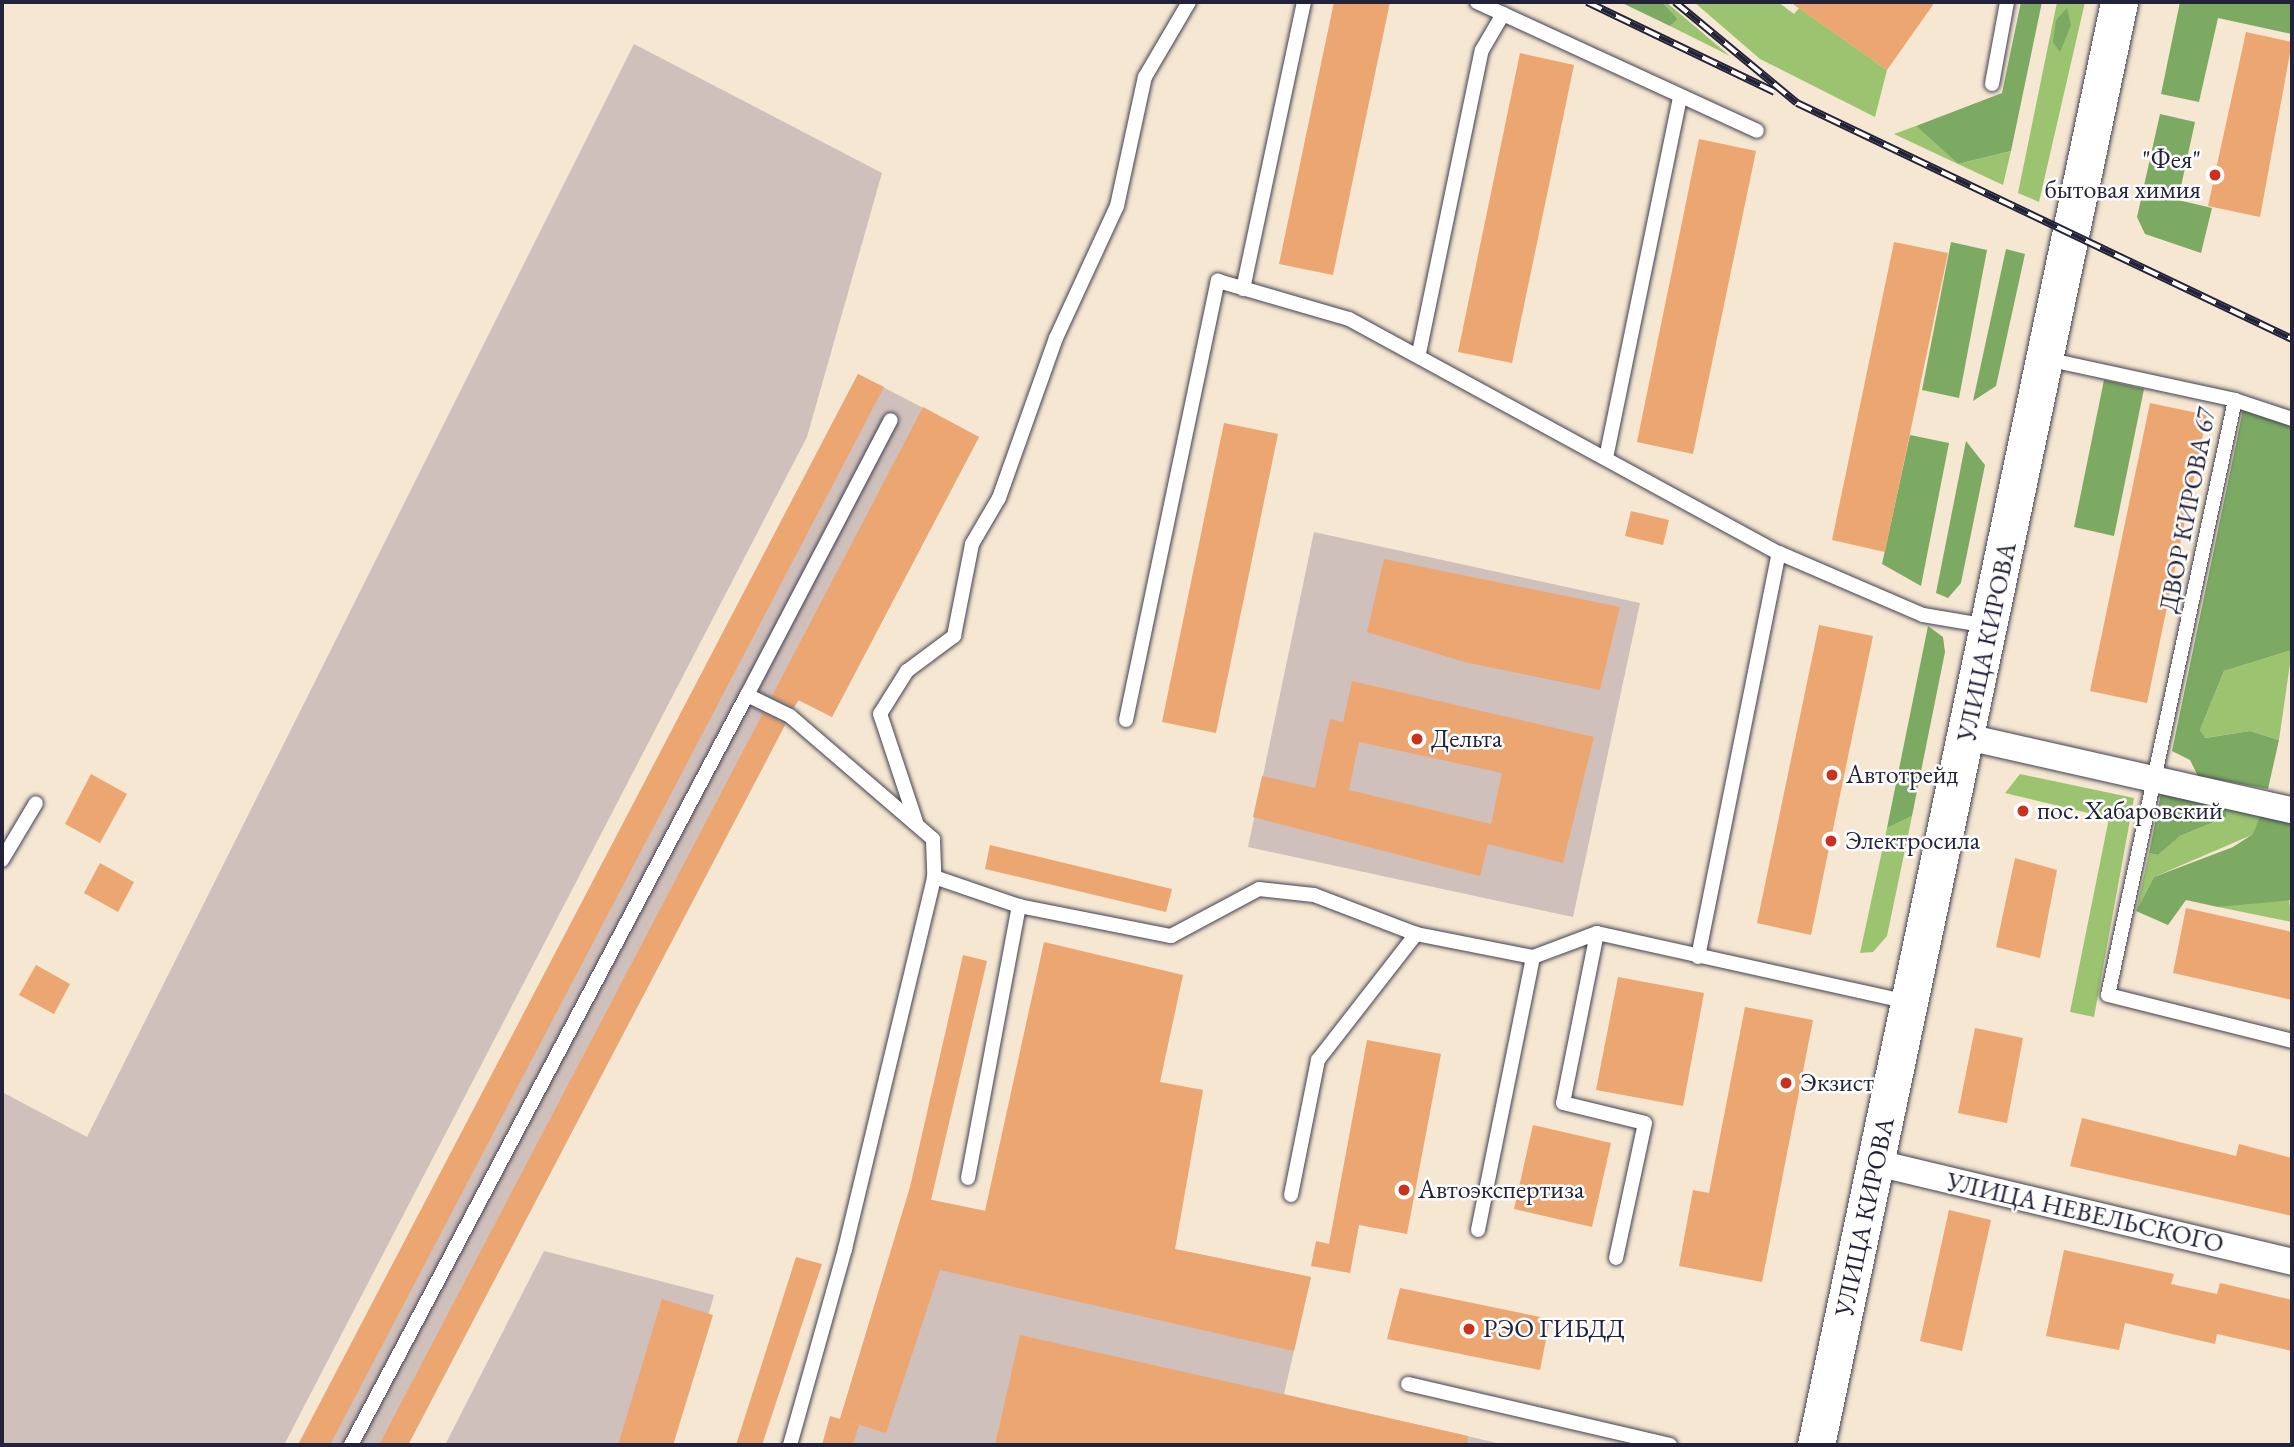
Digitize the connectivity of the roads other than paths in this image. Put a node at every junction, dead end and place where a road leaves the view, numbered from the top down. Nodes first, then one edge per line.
1 (1189, 2) edge
2 (1304, 2) edge
3 (1477, 2) edge
4 (2007, 2) edge
5 (2119, 2) edge
6 (1503, 14) junction
7 (1992, 84) dead end
8 (1680, 96) junction
9 (1757, 131) dead end
10 (1243, 289) junction
11 (1419, 353) junction
12 (2046, 359) junction
13 (2235, 400) junction
14 (2292, 419) edge
15 (891, 420) dead end
16 (1606, 458) junction
17 (1779, 553) junction
18 (1990, 626) junction
19 (747, 695) junction
20 (1126, 720) dead end
21 (1967, 737) junction
22 (2158, 778) junction
23 (36, 803) dead end
24 (2292, 810) edge
25 (917, 824) junction
26 (2, 860) edge
27 (934, 877) junction
28 (1019, 906) junction
29 (1597, 933) junction
30 (1416, 934) junction
31 (1533, 957) junction
32 (1698, 957) junction
33 (1910, 1002) junction
34 (2292, 1041) edge
35 (1877, 1163) junction
36 (968, 1178) dead end
37 (1291, 1195) dead end
38 (1478, 1230) dead end
39 (1616, 1258) dead end
40 (2292, 1262) edge
41 (1408, 1384) dead end
42 (1665, 1444) edge
43 (351, 1445) edge
44 (790, 1445) edge
45 (1816, 1445) edge

1 - 25 lane
2 - 10 lane
3 - 6 lane
4 - 7 lane
5 - 12 main road, УЛИЦА КИРОВА
6 - 8 lane
6 - 11 lane
8 - 9 lane
8 - 16 lane
10 - 11 lane
10 - 20 lane
11 - 16 lane
12 - 13 lane, ДВОР КИРОВА 67
12 - 18 main road, УЛИЦА КИРОВА
13 - 14 lane
13 - 22 lane, ДВОР КИРОВА 67
15 - 19 lane
16 - 17 lane
17 - 18 lane
17 - 32 lane
18 - 21 main road, УЛИЦА КИРОВА
19 - 25 lane
19 - 43 lane
21 - 22 street
21 - 33 main road, УЛИЦА КИРОВА
22 - 24 street
22 - 34 lane, ДВОР КИРОВА 67
23 - 26 lane
25 - 27 lane
27 - 28 lane
27 - 44 lane
28 - 30 lane
28 - 36 lane
29 - 31 lane
29 - 32 lane
29 - 39 lane
30 - 31 lane
30 - 37 lane
31 - 38 lane
32 - 33 lane
33 - 35 main road, УЛИЦА КИРОВА
35 - 40 street, УЛИЦА НЕВЕЛЬСКОГО
35 - 45 main road, УЛИЦА КИРОВА
41 - 42 lane

